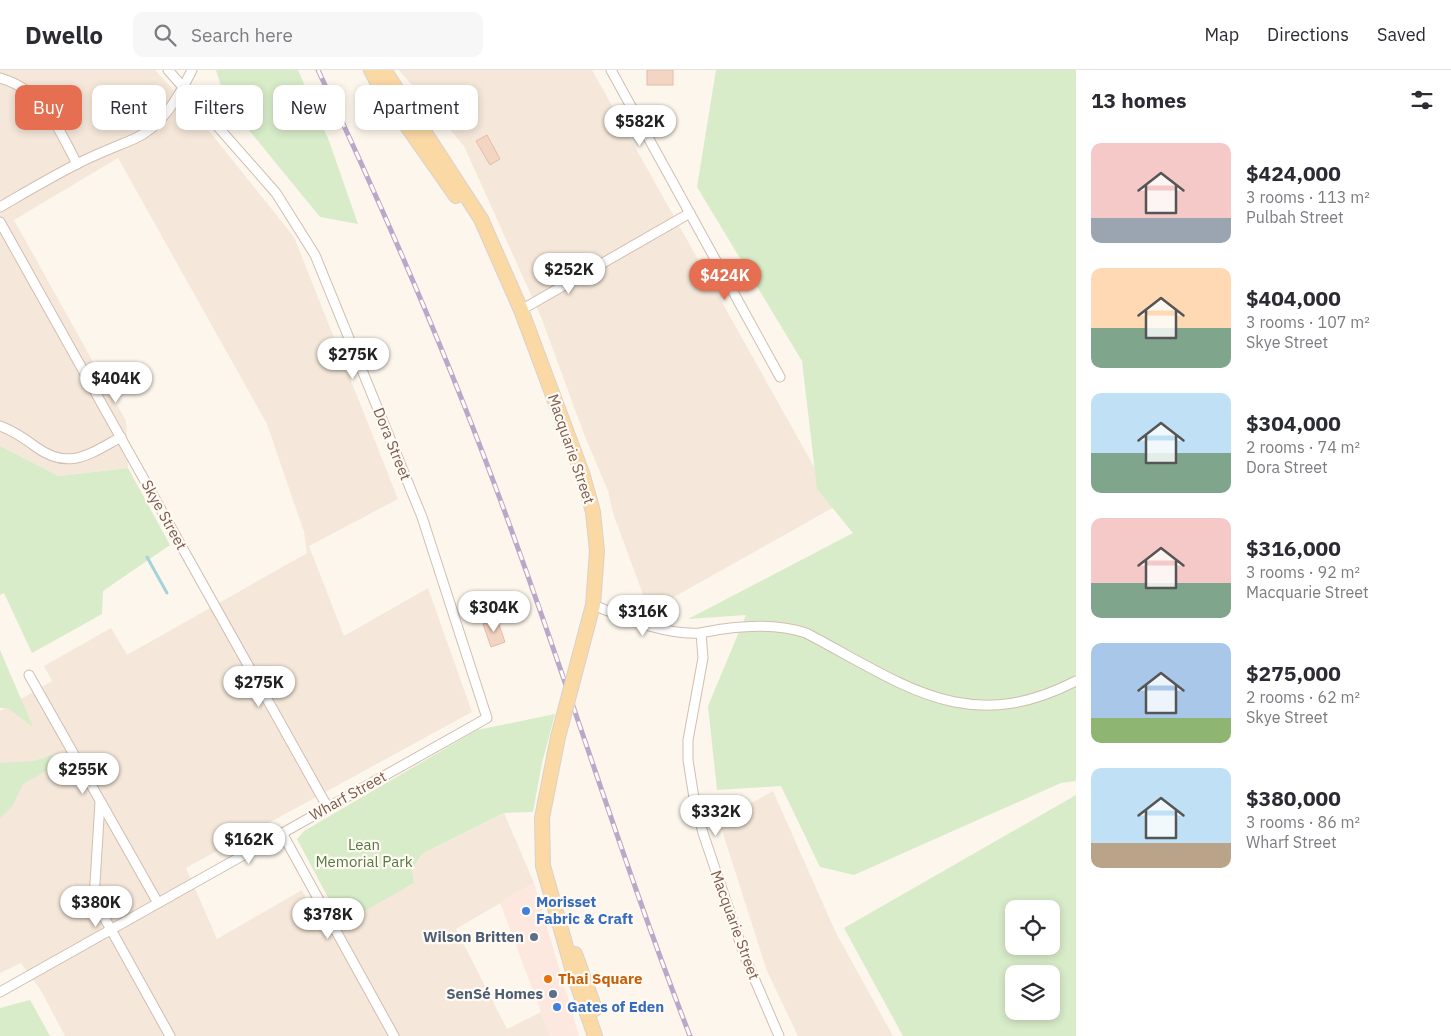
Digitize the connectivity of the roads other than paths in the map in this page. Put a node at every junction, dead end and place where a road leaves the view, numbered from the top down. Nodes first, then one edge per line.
1 (168, 70) edge
2 (192, 70) edge
3 (371, 70) edge
4 (384, 70) edge
5 (611, 70) edge
6 (0, 78) edge
7 (181, 85) edge
8 (185, 85) edge
9 (176, 100) edge
10 (221, 130) edge
11 (77, 164) junction
12 (0, 207) edge
13 (690, 213) junction
14 (0, 222) edge
15 (520, 310) junction
16 (780, 377) dead end
17 (0, 426) edge
18 (121, 437) junction
19 (593, 605) junction
20 (701, 633) junction
21 (29, 676) dead end
22 (1076, 681) edge
23 (487, 718) joint
24 (100, 802) junction
25 (328, 808) junction
26 (282, 834) junction
27 (158, 903) junction
28 (555, 913) junction
29 (111, 930) junction
30 (0, 992) edge
31 (170, 1036) edge
32 (394, 1036) edge
33 (595, 1036) edge
34 (604, 1036) edge
35 (779, 1036) edge

1 - 7 street, Dora Street
2 - 8 street
3 - 15 main road, Macquarie Street
4 - 15 main road, Macquarie Street
5 - 13 street
6 - 11 street
9 - 11 street
10 - 23 street, Dora Street
11 - 12 street
13 - 15 street
13 - 16 street
14 - 18 street, Skye Street
15 - 19 main road, Macquarie Street
17 - 18 street
18 - 25 street, Skye Street
19 - 20 street
19 - 28 main road, Macquarie Street, bridge
20 - 22 street
20 - 35 street, Macquarie Street
21 - 24 street
23 - 25 street, Wharf Street
24 - 27 street
24 - 29 street
25 - 26 street, Wharf Street
26 - 27 street, Wharf Street
26 - 32 street
27 - 29 street, Wharf Street
28 - 33 main road
28 - 34 main road
29 - 30 street, Wharf Street
29 - 31 street

